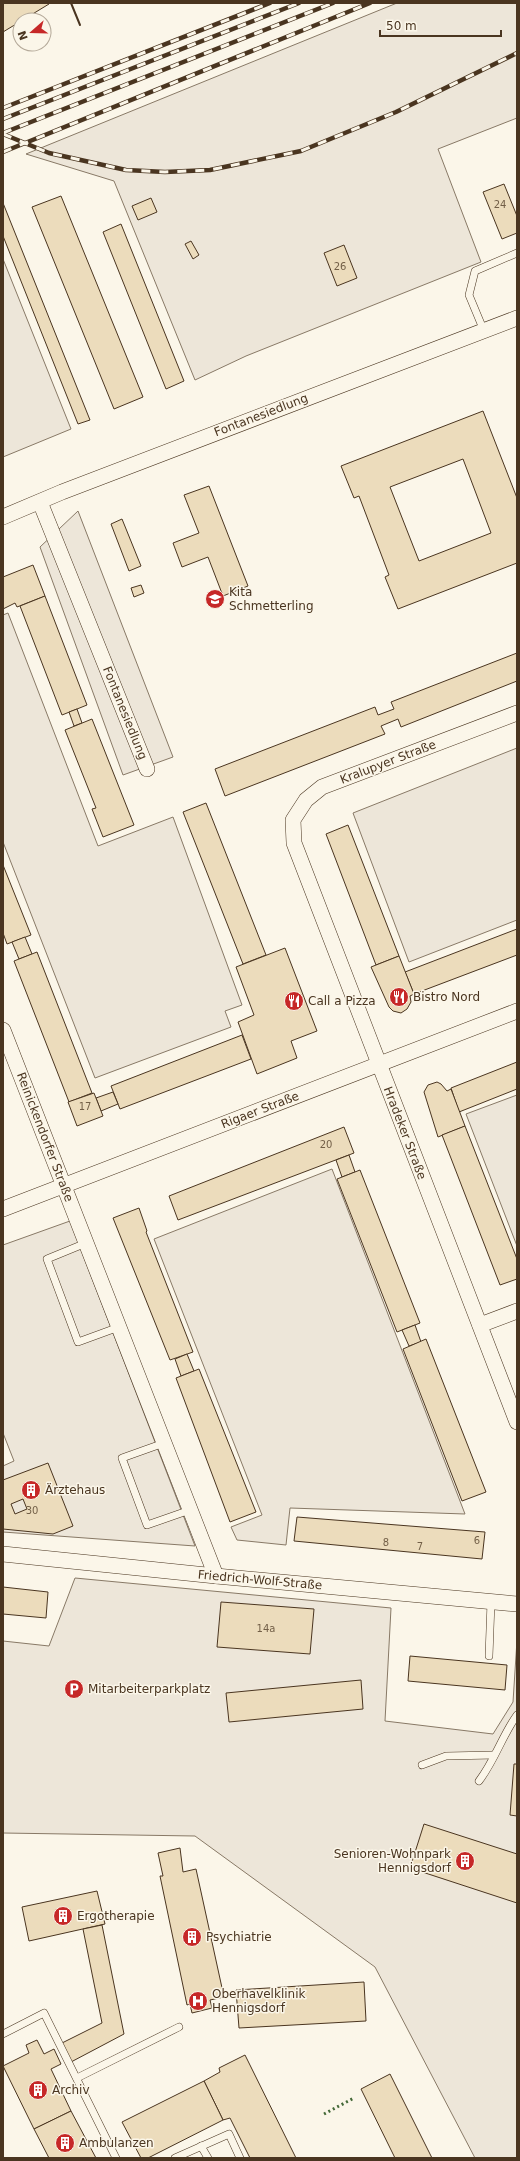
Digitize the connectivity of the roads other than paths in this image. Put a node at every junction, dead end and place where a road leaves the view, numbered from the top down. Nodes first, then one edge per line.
1 (517, 253) edge
2 (517, 318) edge
3 (484, 332) junction
4 (40, 502) junction
5 (3, 517) edge
6 (517, 713) edge
7 (147, 769) dead end
8 (294, 843) joint
9 (517, 1011) edge
10 (3, 1030) edge
11 (379, 1065) junction
12 (63, 1185) junction
13 (3, 1209) edge
14 (86, 1244) junction
15 (517, 1311) edge
16 (480, 1325) junction
17 (119, 1327) junction
18 (517, 1422) edge
19 (164, 1442) junction
20 (190, 1510) junction
21 (3, 1554) edge
22 (216, 1576) junction
23 (491, 1602) junction
24 (517, 1604) edge
25 (489, 1656) dead end
26 (517, 1715) edge
27 (494, 1755) junction
28 (422, 1765) dead end
29 (480, 1781) dead end
30 (179, 2027) dead end
31 (3, 2034) edge
32 (77, 2078) junction
33 (201, 2146) junction
34 (116, 2158) edge
35 (175, 2158) edge
36 (208, 2158) edge
37 (240, 2158) edge

1 - 3 lane
2 - 3 street, Fontanesiedlung
3 - 4 street, Fontanesiedlung
4 - 5 street, Fontanesiedlung
4 - 7 street, Fontanesiedlung
6 - 8 street, Kralupyer Straße
8 - 11 street, Hradeker Straße
9 - 11 street, Rigaer Straße
10 - 12 street, Reinickendorfer Straße
11 - 12 street, Rigaer Straße
11 - 16 street, Hradeker Straße
12 - 13 street, Rigaer Straße
12 - 14 street, Reinickendorfer Straße
14 - 17 street, Reinickendorfer Straße
14 - 17 lane
15 - 16 street
16 - 18 street, Hradeker Straße
17 - 19 street, Reinickendorfer Straße
19 - 20 street, Reinickendorfer Straße
19 - 20 lane
20 - 22 street, Reinickendorfer Straße
21 - 22 street, Friedrich-Wolf-Straße
22 - 23 street, Friedrich-Wolf-Straße
23 - 24 street, Friedrich-Wolf-Straße
23 - 25 lane
26 - 27 lane
27 - 28 lane
27 - 29 lane
30 - 32 lane
31 - 32 lane
32 - 34 lane
33 - 35 lane
33 - 36 lane
33 - 37 lane

